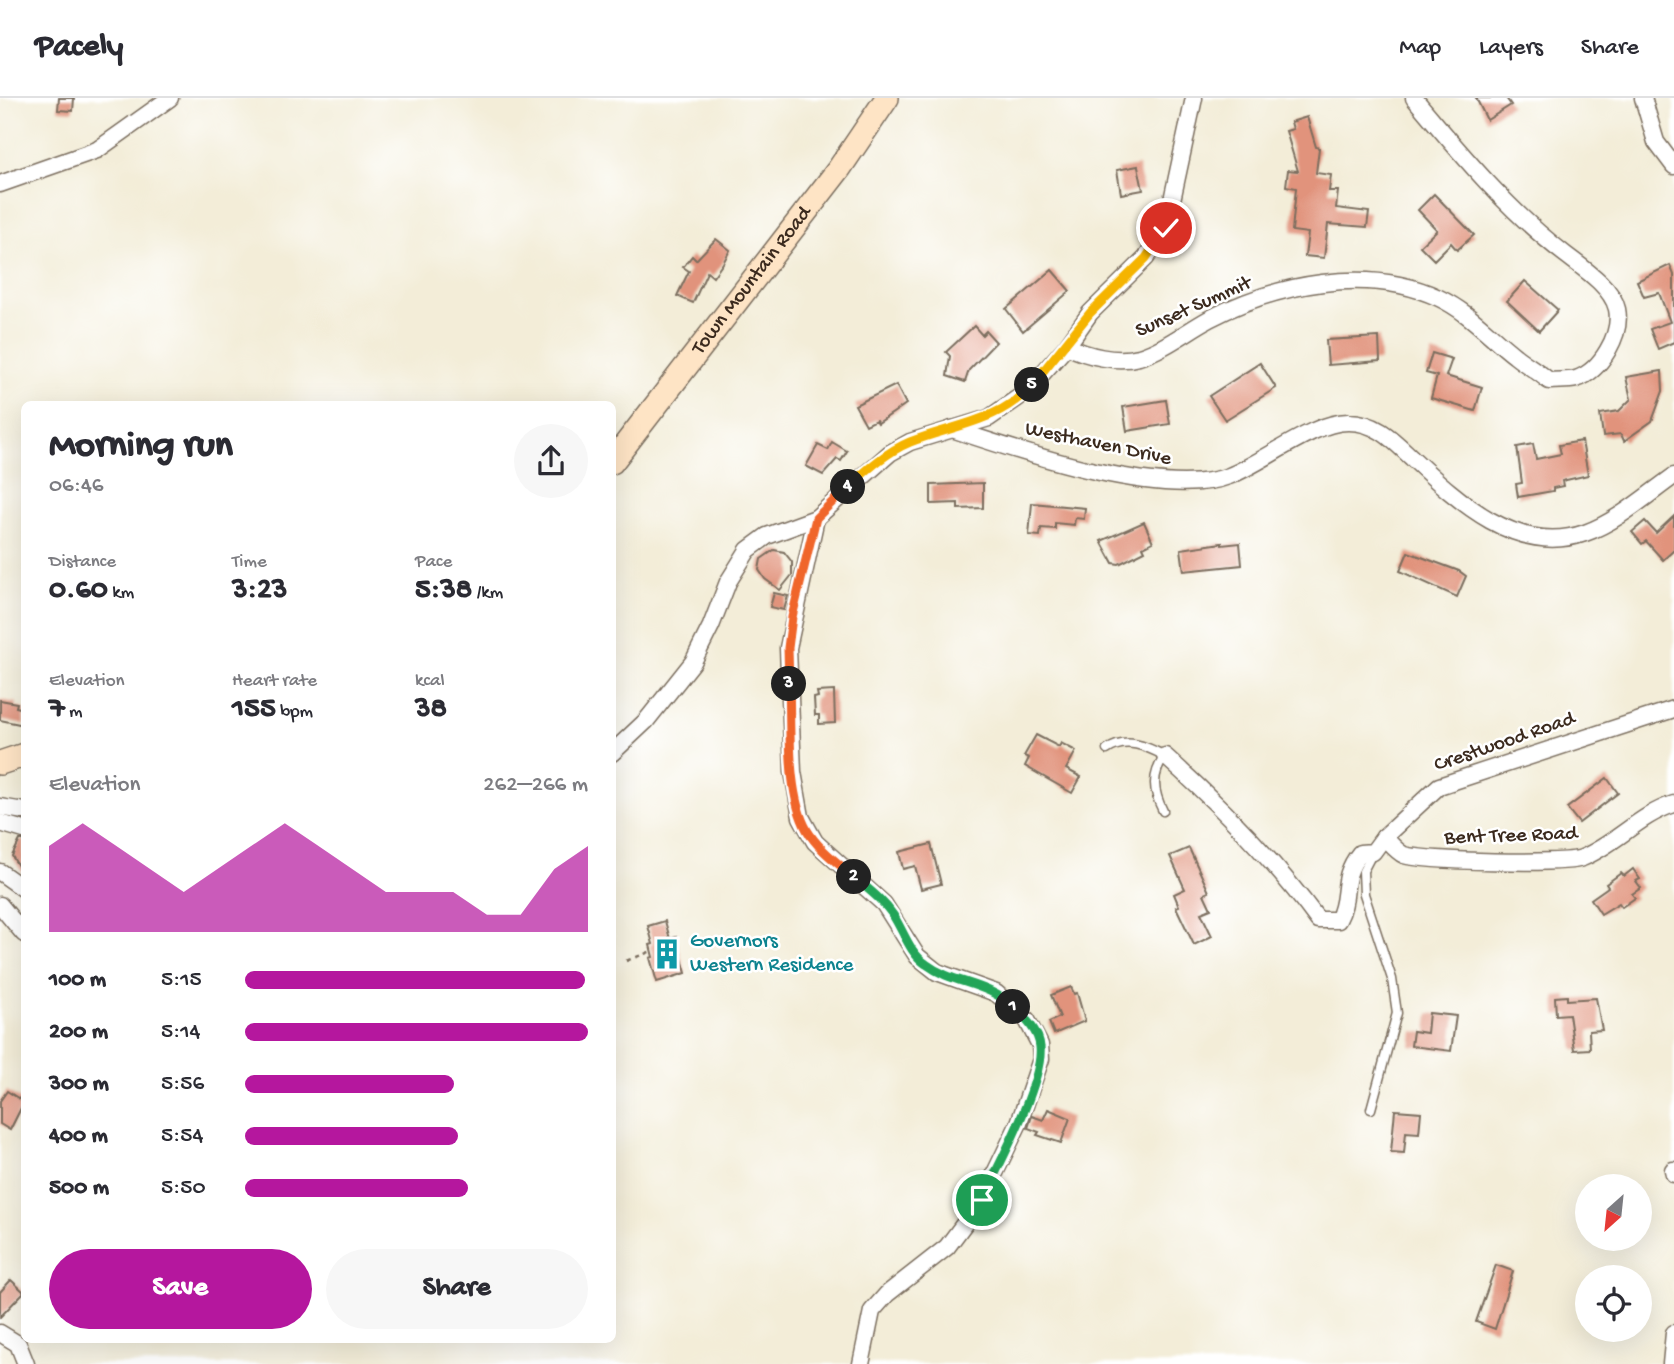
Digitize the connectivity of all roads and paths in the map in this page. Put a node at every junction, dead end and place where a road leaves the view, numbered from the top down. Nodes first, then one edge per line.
1 (170, 98) edge
2 (887, 98) edge
3 (1194, 98) edge
4 (1413, 98) edge
5 (1643, 98) edge
6 (1674, 166) edge
7 (0, 184) edge
8 (1067, 346) junction
9 (952, 429) junction
10 (616, 457) edge
11 (1674, 476) edge
12 (816, 518) junction
13 (1674, 709) edge
14 (616, 749) edge
15 (1107, 750) dead end
16 (21, 756) edge
17 (1165, 756) junction
18 (0, 763) edge
19 (1674, 804) edge
20 (0, 807) edge
21 (21, 810) edge
22 (1163, 811) dead end
23 (0, 823) edge
24 (21, 829) edge
25 (1384, 837) junction
26 (1373, 852) junction
27 (0, 872) edge
28 (21, 887) edge
29 (0, 905) edge
30 (21, 930) edge
31 (652, 951) dead end
32 (626, 961) dead end
33 (1371, 1109) dead end
34 (0, 1333) edge
35 (1674, 1333) edge
36 (26, 1364) edge
37 (861, 1364) edge
38 (1671, 1364) edge

1 - 7 street
2 - 10 main road, Town Mountain Road
3 - 8 street
4 - 8 street, Sunset Summit
5 - 6 street
8 - 9 street
9 - 11 street, Westhaven Drive
9 - 12 street
12 - 14 street
12 - 37 street
13 - 25 street, Crestwood Road
15 - 17 lane
16 - 18 main road
17 - 22 lane
17 - 26 street, Crestwood Road
19 - 25 street, Bent Tree Road
20 - 21 street
23 - 24 street
25 - 26 street, Crestwood Road
26 - 33 lane, Crestwood Road
27 - 28 street
29 - 30 street
31 - 32 path
34 - 36 street
35 - 38 street

